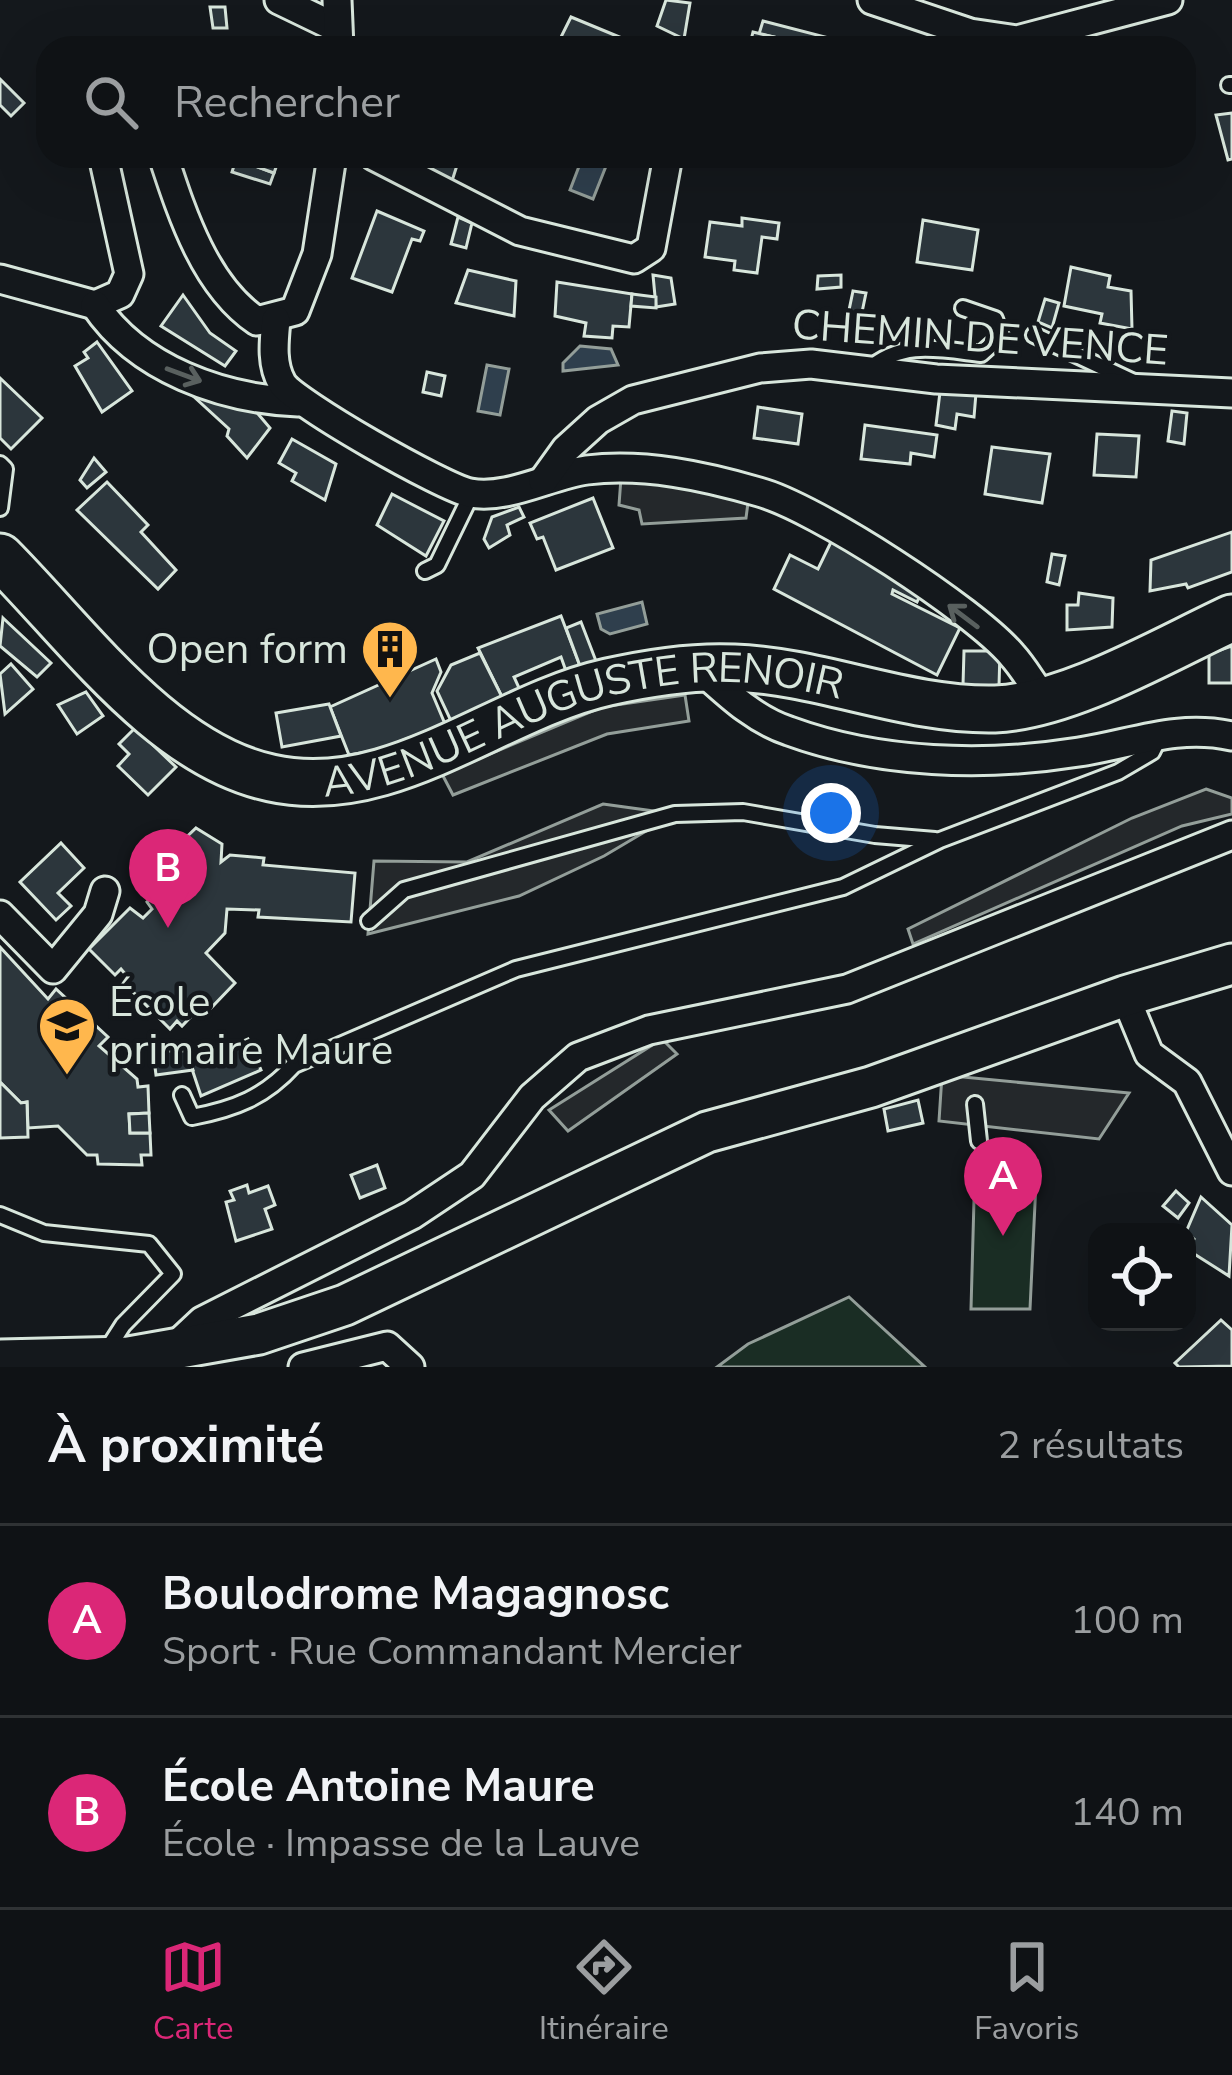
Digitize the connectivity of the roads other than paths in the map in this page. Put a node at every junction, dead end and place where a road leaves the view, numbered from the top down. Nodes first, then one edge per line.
1 (279, 0) edge
2 (872, 0) edge
3 (1168, 0) edge
4 (338, 25) edge
5 (990, 36) edge
6 (1032, 36) edge
7 (107, 168) edge
8 (168, 168) edge
9 (330, 168) edge
10 (397, 168) edge
11 (666, 168) edge
12 (0, 279) edge
13 (95, 304) junction
14 (963, 308) dead end
15 (276, 320) junction
16 (1034, 335) dead end
17 (868, 370) junction
18 (1144, 390) junction
19 (1232, 393) edge
20 (298, 402) junction
21 (0, 464) edge
22 (543, 481) junction
23 (472, 494) junction
24 (0, 508) edge
25 (0, 557) edge
26 (424, 571) dead end
27 (1232, 618) edge
28 (699, 668) junction
29 (1044, 699) junction
30 (1162, 732) junction
31 (1232, 736) edge
32 (1232, 835) edge
33 (940, 840) junction
34 (105, 891) dead end
35 (0, 915) edge
36 (369, 921) dead end
37 (1232, 964) edge
38 (1125, 996) junction
39 (182, 1095) dead end
40 (975, 1105) dead end
41 (979, 1141) dead end
42 (1232, 1171) edge
43 (0, 1215) edge
44 (102, 1357) junction
45 (158, 1358) edge
46 (0, 1360) edge
47 (302, 1367) edge
48 (410, 1367) edge

1 - 4 street
2 - 5 street
3 - 6 street
7 - 13 street
8 - 15 street
9 - 15 street
10 - 11 street
12 - 13 street
13 -> 20 street
14 - 17 lane
15 - 20 street
16 - 18 lane
17 - 18 street, CHEMIN DE VENCE
17 - 22 street, CHEMIN DE VENCE
18 - 19 street, CHEMIN DE VENCE
20 - 23 street
21 - 24 lane
22 - 23 street
29 -> 22 street
23 - 26 lane
25 - 28 main road, AVENUE AUGUSTE RENOIR
27 - 29 main road, AVENUE AUGUSTE RENOIR
28 - 29 main road, AVENUE AUGUSTE RENOIR
28 - 30 street
30 - 31 street
30 - 33 lane
32 - 45 street
33 - 36 lane
33 - 39 lane
34 - 35 street
37 - 38 main road
38 - 42 street
38 - 45 main road
40 - 41 lane
43 - 44 lane
44 - 45 main road
44 - 46 main road
47 - 48 street

